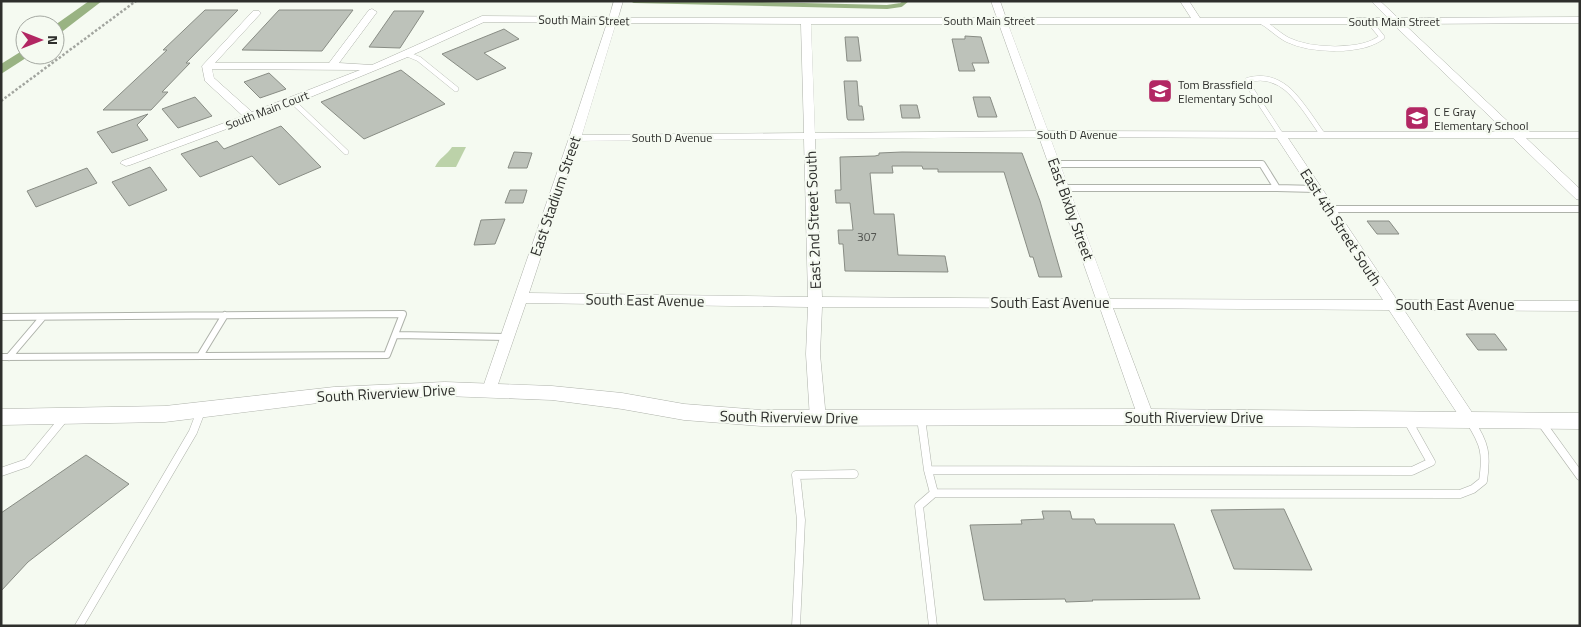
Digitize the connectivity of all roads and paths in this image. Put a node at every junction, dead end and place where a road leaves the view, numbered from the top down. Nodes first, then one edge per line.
1 (136, 1) edge
2 (619, 1) edge
3 (995, 1) edge
4 (1184, 1) edge
5 (1375, 1) edge
6 (372, 12) dead end
7 (256, 13) dead end
8 (612, 20) junction
9 (1001, 20) junction
10 (1580, 20) edge
11 (806, 21) junction
12 (1370, 21) junction
13 (1395, 21) junction
14 (1198, 22) junction
15 (1262, 22) junction
16 (407, 54) junction
17 (207, 66) junction
18 (332, 66) junction
19 (376, 67) junction
20 (456, 89) dead end
21 (1, 101) edge
22 (292, 101) junction
23 (250, 117) junction
24 (1044, 134) junction
25 (1281, 135) junction
26 (1323, 135) junction
27 (1516, 135) junction
28 (1580, 135) edge
29 (810, 136) junction
30 (575, 138) junction
31 (346, 152) dead end
32 (126, 163) dead end
33 (1056, 164) junction
34 (1062, 188) junction
35 (1277, 188) junction
36 (1316, 189) junction
37 (1580, 196) edge
38 (1331, 209) junction
39 (1580, 209) edge
40 (520, 298) junction
41 (815, 302) junction
42 (1105, 303) junction
43 (1392, 304) junction
44 (1580, 306) edge
45 (225, 315) junction
46 (1, 317) edge
47 (43, 317) junction
48 (396, 335) junction
49 (507, 337) junction
50 (200, 356) junction
51 (5, 357) edge
52 (490, 390) junction
53 (202, 409) junction
54 (1, 417) edge
55 (66, 417) junction
56 (921, 417) junction
57 (1146, 417) junction
58 (1468, 418) junction
59 (818, 419) junction
60 (1407, 419) junction
61 (1539, 419) junction
62 (1580, 420) edge
63 (928, 470) junction
64 (1, 472) edge
65 (854, 474) dead end
66 (1580, 476) edge
67 (934, 493) junction
68 (79, 626) edge
69 (796, 626) edge
70 (933, 626) edge

1 - 21 path
2 - 8 street, East Stadium Street
3 - 9 street, East Bixby Street
4 - 14 street
5 - 13 street
6 - 18 street
7 - 17 street
8 - 11 street, South Main Street
8 - 16 street, South Main Street
8 - 30 street, East Stadium Street
9 - 11 street, South Main Street
9 - 14 street, South Main Street
9 - 24 street, East Bixby Street
10 - 13 street, South Main Street
11 - 29 street, East 2nd Street South
12 - 13 street, South Main Street
12 - 15 street, South Main Street
12 - 15 lane
13 - 27 street
14 - 15 street, South Main Street
16 - 19 street, South Main Court
16 - 20 lane
17 - 18 street
17 - 23 street
18 - 19 street
19 - 22 street, South Main Court
22 - 23 street, South Main Court
22 - 31 lane
23 - 32 street, South Main Court
24 - 25 street, South D Avenue
24 - 29 street, South D Avenue
24 - 33 street, East Bixby Street
25 - 26 street, South D Avenue
25 - 26 lane
25 - 36 street, East 4th Street South
26 - 27 street, South D Avenue
27 - 28 street, South D Avenue
27 - 37 street
29 - 30 street, South D Avenue
29 - 41 street, East 2nd Street South
30 - 40 street, East Stadium Street
33 - 34 street, East Bixby Street
33 - 35 lane
34 - 35 lane
34 - 42 street, East Bixby Street
35 - 36 lane
36 - 38 street, East 4th Street South
38 - 39 lane
38 - 43 street, East 4th Street South
40 - 41 street, South East Avenue
40 - 49 street, East Stadium Street
41 - 42 street, South East Avenue
41 - 59 street, East 2nd Street South
42 - 43 street, South East Avenue
42 - 57 street, East Bixby Street
43 - 44 street, South East Avenue
43 - 58 street, East 4th Street South
45 - 47 lane
45 - 48 lane
45 - 50 lane
46 - 47 lane
47 - 51 lane
48 - 49 lane
48 - 50 lane
49 - 52 street, East Stadium Street
50 - 51 lane
52 - 53 street, South Riverview Drive
52 - 59 street, South Riverview Drive
53 - 55 street, South Riverview Drive
53 - 68 lane
54 - 55 street, South Riverview Drive
55 - 64 lane
56 - 57 street, South Riverview Drive
56 - 59 street, South Riverview Drive
56 - 63 lane
57 - 60 street, South Riverview Drive
58 - 60 street, South Riverview Drive
58 - 61 street, South Riverview Drive
58 - 67 lane
60 - 63 lane
61 - 62 street, South Riverview Drive
61 - 66 lane
63 - 67 lane
65 - 69 lane
67 - 70 lane

